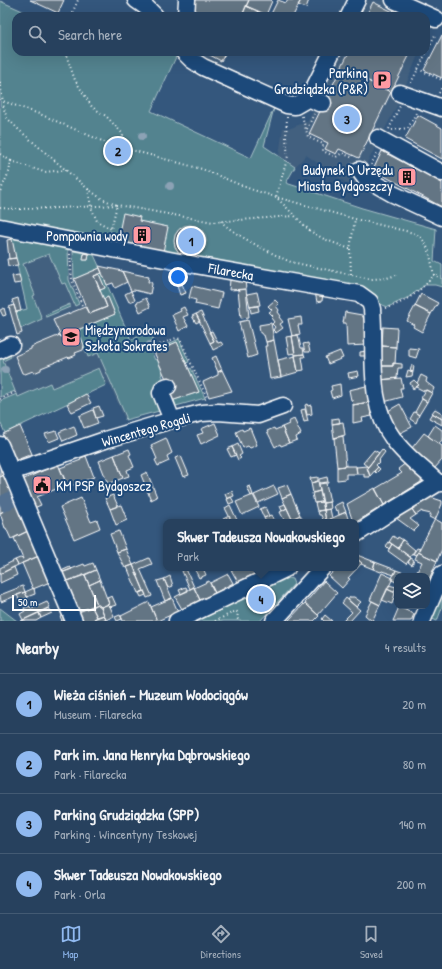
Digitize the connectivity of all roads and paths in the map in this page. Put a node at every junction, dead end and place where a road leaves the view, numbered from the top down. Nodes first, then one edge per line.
1 (78, 0) edge
2 (136, 0) edge
3 (187, 0) edge
4 (357, 0) edge
5 (394, 0) edge
6 (73, 12) edge
7 (151, 12) edge
8 (186, 12) edge
9 (351, 12) edge
10 (421, 12) edge
11 (430, 16) edge
12 (436, 19) dead end
13 (66, 56) edge
14 (188, 56) edge
15 (331, 56) edge
16 (418, 69) dead end
17 (442, 80) edge
18 (0, 82) edge
19 (400, 93) dead end
20 (0, 100) edge
21 (422, 101) junction
22 (4, 102) junction
23 (442, 108) edge
24 (291, 116) dead end
25 (296, 117) dead end
26 (383, 134) joint
27 (126, 148) junction
28 (342, 153) dead end
29 (0, 154) edge
30 (11, 161) junction
31 (68, 170) junction
32 (359, 170) dead end
33 (442, 173) edge
34 (88, 189) junction
35 (0, 192) edge
36 (276, 197) junction
37 (117, 205) junction
38 (91, 207) junction
39 (0, 208) edge
40 (294, 216) junction
41 (442, 217) edge
42 (355, 219) junction
43 (221, 221) junction
44 (0, 227) edge
45 (111, 229) junction
46 (350, 248) junction
47 (109, 249) junction
48 (70, 250) dead end
49 (351, 274) junction
50 (396, 275) dead end
51 (434, 275) junction
52 (442, 278) edge
53 (369, 304) junction
54 (82, 306) dead end
55 (145, 345) dead end
56 (191, 364) junction
57 (187, 366) dead end
58 (168, 386) dead end
59 (16, 392) dead end
60 (0, 399) edge
61 (200, 400) dead end
62 (283, 406) dead end
63 (172, 420) junction
64 (0, 445) edge
65 (12, 472) junction
66 (440, 483) edge
67 (359, 532) edge
68 (281, 571) edge
69 (319, 571) edge
70 (442, 574) edge
71 (266, 586) dead end
72 (270, 592) junction
73 (250, 594) dead end
74 (274, 598) junction
75 (274, 616) edge
76 (74, 621) edge
77 (177, 621) edge
78 (215, 621) edge
79 (239, 621) edge
80 (422, 621) edge

1 - 6 path
2 - 7 street
3 - 8 street
4 - 9 street
5 - 10 street
11 - 12 street
13 - 27 path
14 - 15 street
16 - 17 path
18 - 22 path
19 - 21 street
20 - 22 path
21 - 23 street
21 - 26 path
22 - 27 path
22 - 31 path
24 - 36 path
25 - 28 path
26 - 33 street
27 - 36 path
29 - 30 path
30 - 31 path
30 - 35 path
31 - 34 path
32 - 41 street
34 - 37 path
34 - 38 path
36 - 40 path
36 - 42 path
37 - 38 path
37 - 43 path
37 - 45 path
38 - 39 path
38 - 45 path
40 - 43 path
40 - 46 path
42 - 46 path
42 - 51 path
43 - 49 path
44 - 47 street, Filarecka
45 - 47 path
46 - 49 path
47 - 53 street, Filarecka
48 - 54 path
49 - 50 path
51 - 52 path
51 - 53 path
53 - 66 street
55 - 56 path
56 - 57 path
56 - 61 path
58 - 63 street
59 - 60 path
62 - 63 street, Wincentego Rogali
63 - 65 street, Wincentego Rogali
64 - 65 street
65 - 76 street
66 - 67 street
68 - 77 street
69 - 75 street
70 - 80 street
71 - 72 path
72 - 74 path
72 - 74 path
73 - 75 path
74 - 75 path
78 - 79 path

